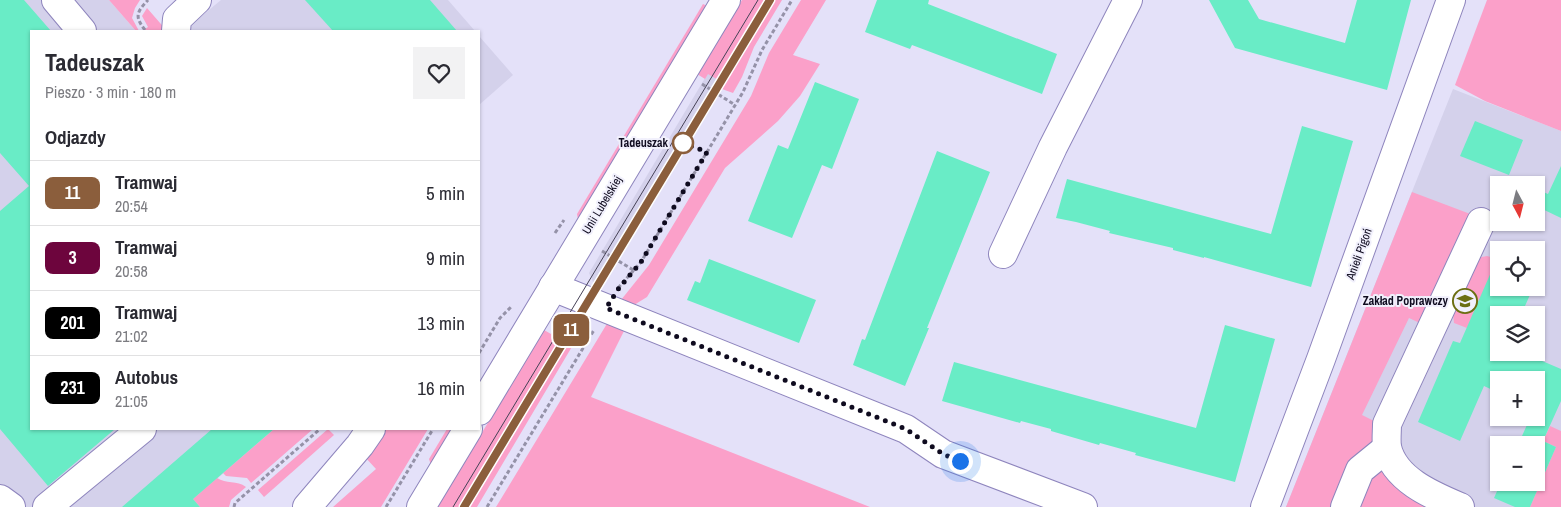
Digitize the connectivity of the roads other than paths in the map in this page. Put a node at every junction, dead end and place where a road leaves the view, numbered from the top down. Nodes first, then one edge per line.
1 (56, 0) edge
2 (196, 0) edge
3 (726, 0) edge
4 (1128, 0) edge
5 (1451, 0) edge
6 (177, 25) edge
7 (81, 30) edge
8 (1481, 222) dead end
9 (1003, 254) dead end
10 (553, 286) junction
11 (488, 375) edge
12 (480, 407) edge
13 (141, 430) edge
14 (370, 430) edge
15 (467, 430) edge
16 (1387, 448) junction
17 (0, 500) edge
18 (11, 507) edge
19 (47, 507) edge
20 (307, 507) edge
21 (421, 507) edge
22 (1083, 507) edge
23 (1265, 507) edge
24 (1345, 507) edge
25 (1460, 507) edge

1 - 7 street
2 - 6 street
3 - 10 street, Unii Lubelskiej
4 - 9 street
5 - 23 street, Anieli Pigoń
8 - 16 street
10 - 11 street, Unii Lubelskiej
10 - 22 street
11 - 12 street, Unii Lubelskiej
13 - 19 street
14 - 20 street
15 - 21 street
16 - 24 street
16 - 25 street
17 - 18 street

